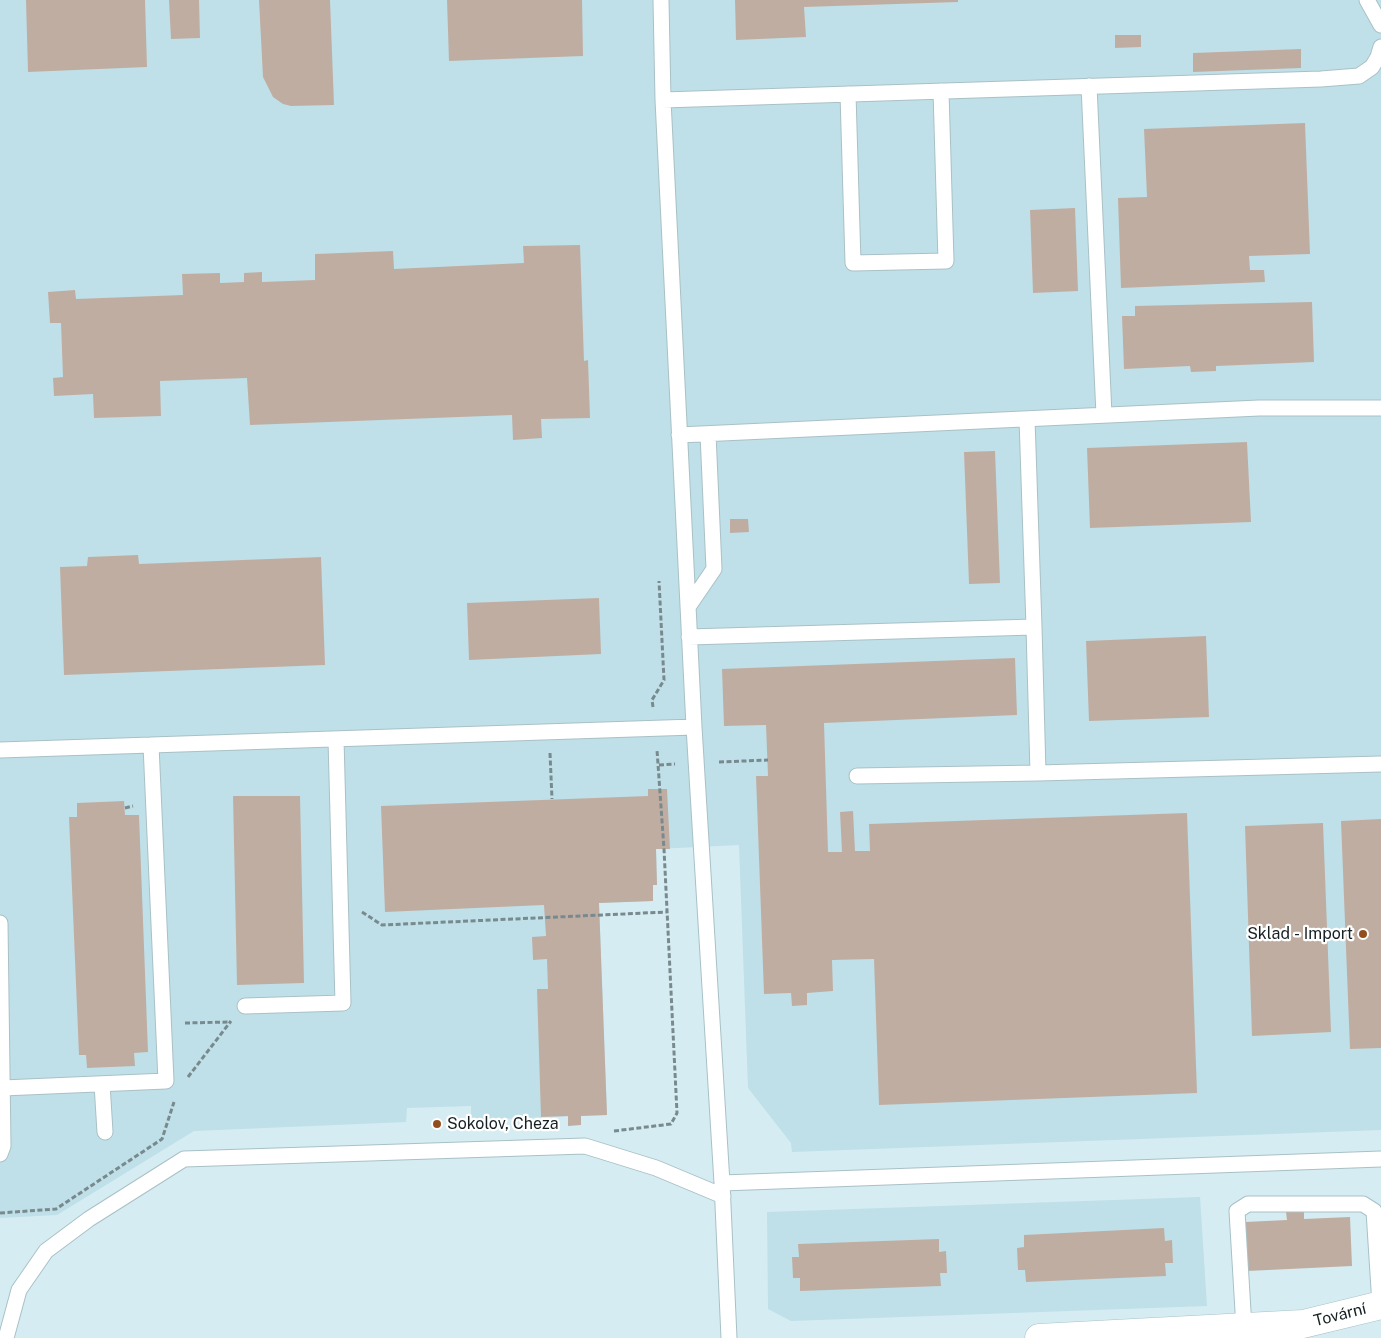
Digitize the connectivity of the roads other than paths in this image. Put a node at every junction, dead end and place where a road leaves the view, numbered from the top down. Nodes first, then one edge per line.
1 (660, 0) edge
2 (1367, 0) edge
3 (1381, 25) edge
4 (1381, 47) edge
5 (1089, 86) junction
6 (941, 91) junction
7 (848, 94) junction
8 (663, 100) junction
9 (1381, 408) edge
10 (1104, 415) junction
11 (1027, 419) junction
12 (708, 434) junction
13 (679, 435) junction
14 (688, 607) junction
15 (1034, 627) junction
16 (689, 637) junction
17 (694, 727) junction
18 (336, 739) junction
19 (151, 745) junction
20 (0, 750) edge
21 (1381, 764) edge
22 (1038, 773) junction
23 (857, 776) dead end
24 (0, 922) edge
25 (0, 932) edge
26 (245, 1006) road end
27 (102, 1084) junction
28 (3, 1088) junction
29 (105, 1132) dead end
30 (0, 1154) edge
31 (1381, 1159) edge
32 (722, 1190) junction
33 (1381, 1305) edge
34 (1244, 1328) junction
35 (1120, 1336) edge
36 (6, 1338) edge
37 (729, 1338) edge
38 (1039, 1338) edge

1 - 8 lane
2 - 3 lane
4 - 5 lane
5 - 6 lane
5 - 10 lane
6 - 7 lane
6 - 7 lane
7 - 8 lane
8 - 13 lane
9 - 10 lane
10 - 11 lane
11 - 12 lane
11 - 15 lane
12 - 13 lane
12 - 14 lane
13 - 14 lane
14 - 16 lane
15 - 16 lane
15 - 22 lane
16 - 17 lane
17 - 18 lane
17 - 32 lane
18 - 19 lane
18 - 26 lane
19 - 20 lane
19 - 27 lane
21 - 22 lane
22 - 23 lane
24 - 25 lane
25 - 28 lane
27 - 28 lane
27 - 29 lane
28 - 30 lane
31 - 32 lane
32 - 36 lane
32 - 37 lane
33 - 34 street, Tovární
33 - 34 lane
34 - 35 street, Tovární
35 - 38 street, Tovární

